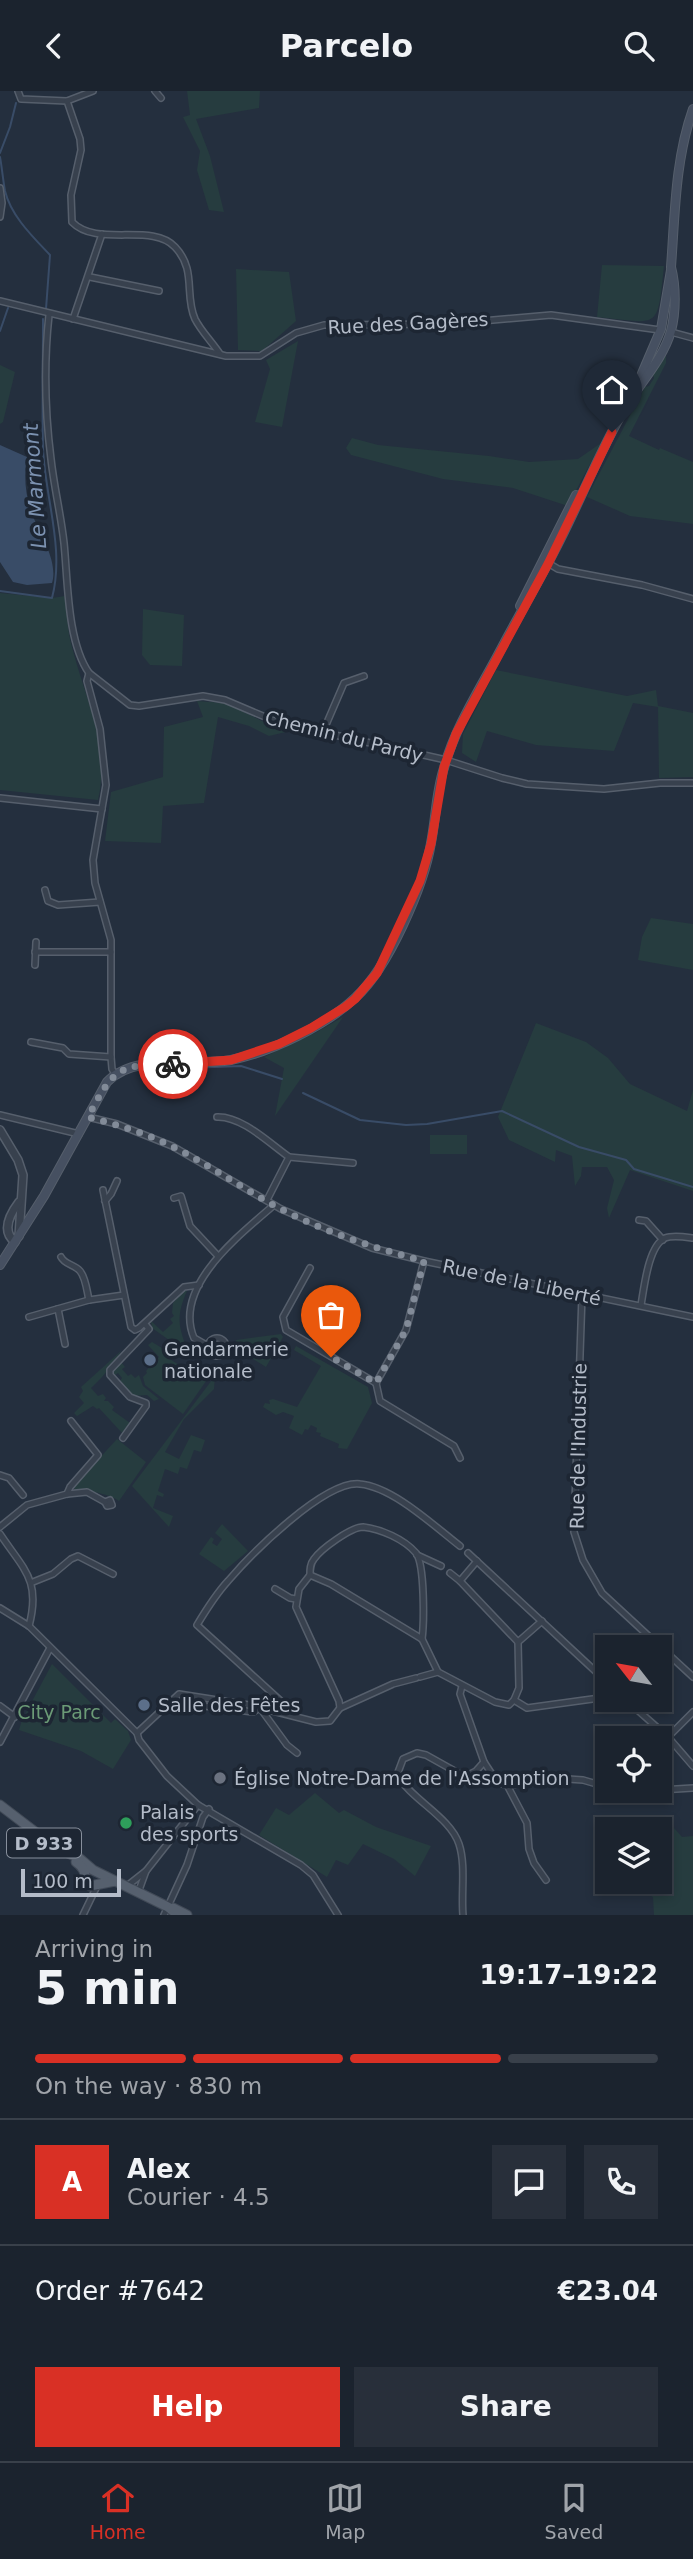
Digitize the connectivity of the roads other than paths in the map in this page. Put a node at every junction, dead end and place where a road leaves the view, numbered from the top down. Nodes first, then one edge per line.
1 (18, 91) edge
2 (93, 91) edge
3 (155, 91) edge
4 (160, 98) dead end
5 (67, 101) junction
6 (693, 109) edge
7 (0, 188) edge
8 (0, 217) edge
9 (102, 234) junction
10 (671, 267) junction
11 (90, 277) junction
12 (159, 291) dead end
13 (0, 301) edge
14 (49, 315) junction
15 (74, 319) junction
16 (660, 330) junction
17 (671, 332) junction
18 (693, 338) edge
19 (220, 354) junction
20 (624, 410) junction
21 (545, 562) junction
22 (693, 599) edge
23 (89, 673) junction
24 (364, 676) dead end
25 (322, 734) junction
26 (446, 760) junction
27 (693, 783) edge
28 (0, 798) edge
29 (102, 809) junction
30 (45, 890) dead end
31 (100, 902) junction
32 (36, 942) dead end
33 (36, 952) junction
34 (111, 953) junction
35 (34, 965) dead end
36 (31, 1042) dead end
37 (111, 1057) junction
38 (115, 1074) junction
39 (0, 1115) edge
40 (88, 1117) junction
41 (217, 1117) dead end
42 (0, 1130) edge
43 (79, 1134) junction
44 (289, 1157) junction
45 (353, 1163) dead end
46 (117, 1181) dead end
47 (103, 1190) dead end
48 (174, 1198) dead end
49 (267, 1200) junction
50 (105, 1201) junction
51 (274, 1205) junction
52 (196, 1216) dead end
53 (639, 1220) dead end
54 (190, 1226) junction
55 (693, 1238) edge
56 (17, 1239) junction
57 (663, 1240) junction
58 (218, 1256) junction
59 (61, 1257) dead end
60 (424, 1261) junction
61 (0, 1265) edge
62 (310, 1268) dead end
63 (199, 1285) junction
64 (124, 1295) junction
65 (582, 1295) junction
66 (89, 1300) junction
67 (640, 1305) junction
68 (58, 1309) junction
69 (29, 1317) dead end
70 (693, 1317) edge
71 (145, 1324) junction
72 (65, 1344) dead end
73 (208, 1346) dead end
74 (376, 1383) junction
75 (71, 1422) dead end
76 (123, 1438) dead end
77 (460, 1458) dead end
78 (0, 1475) edge
79 (67, 1494) junction
80 (23, 1495) dead end
81 (106, 1502) dead end
82 (0, 1527) edge
83 (0, 1534) edge
84 (460, 1546) dead end
85 (468, 1553) dead end
86 (417, 1555) junction
87 (477, 1561) junction
88 (441, 1566) dead end
89 (450, 1573) dead end
90 (113, 1574) dead end
91 (310, 1575) junction
92 (460, 1581) junction
93 (33, 1582) junction
94 (275, 1589) dead end
95 (296, 1599) junction
96 (0, 1608) edge
97 (542, 1621) junction
98 (29, 1626) junction
99 (422, 1639) junction
100 (518, 1642) junction
101 (50, 1648) junction
102 (595, 1671) edge
103 (438, 1672) junction
104 (693, 1677) edge
105 (462, 1686) junction
106 (595, 1699) edge
107 (514, 1700) junction
108 (188, 1704) dead end
109 (0, 1706) edge
110 (260, 1708) junction
111 (340, 1708) junction
112 (640, 1712) edge
113 (693, 1712) edge
114 (289, 1714) junction
115 (15, 1717) junction
116 (656, 1726) edge
117 (137, 1733) junction
118 (672, 1733) edge
119 (0, 1742) edge
120 (672, 1742) edge
121 (297, 1753) dead end
122 (484, 1762) junction
123 (693, 1766) edge
124 (467, 1776) junction
125 (496, 1782) junction
126 (595, 1784) edge
127 (507, 1786) junction
128 (693, 1788) edge
129 (672, 1789) edge
130 (0, 1805) edge
131 (198, 1805) junction
132 (209, 1809) junction
133 (0, 1811) edge
134 (203, 1817) junction
135 (146, 1871) junction
136 (94, 1879) junction
137 (547, 1880) dead end
138 (127, 1887) junction
139 (138, 1893) junction
140 (166, 1911) edge
141 (83, 1915) edge
142 (178, 1915) edge
143 (187, 1915) edge
144 (338, 1915) edge
145 (463, 1915) edge

1 - 5 street
2 - 5 street
3 - 4 street
5 - 9 street
6 - 10 main road
7 - 8 street
9 - 11 street
9 - 19 street
10 - 16 main road
10 - 17 main road
11 - 12 street
11 - 15 street
13 - 14 street, Rue des Gagères
14 - 15 street, Rue des Gagères
14 - 23 street
15 - 19 street, Rue des Gagères
16 - 17 main road
16 - 19 street, Rue des Gagères
16 - 20 main road
17 - 18 street
17 - 20 main road
20 - 21 main road
21 - 22 street
21 - 26 main road
23 - 25 street, Chemin du Pardy
23 - 29 street
24 - 25 street
25 - 26 street, Chemin du Pardy
26 - 27 street, Chemin du Pardy
26 - 38 main road
28 - 29 street
29 - 31 street
30 - 31 street
31 - 34 street
32 - 33 street
33 - 34 street
33 - 35 street
34 - 37 street
36 - 37 street
37 - 38 street
38 - 40 main road
39 - 43 street
40 - 43 main road
40 - 49 street, Rue de la Liberté
41 - 44 street
42 - 56 street
43 - 56 main road
44 - 45 street
44 - 49 street
46 - 50 street
47 - 50 street
48 - 54 street
49 - 51 street, Rue de la Liberté
50 - 64 street
51 - 58 street
51 - 60 street, Rue de la Liberté
52 - 54 street
53 - 57 street
54 - 58 street
55 - 57 street
56 - 61 main road
57 - 67 street
58 - 63 street
59 - 66 street
60 - 65 street, Rue de la Liberté
60 - 74 street
62 - 74 street
63 - 71 street
63 - 73 street
64 - 66 street
64 - 71 street
65 - 67 street, Rue de la Liberté
65 - 104 street, Rue de l'Industrie
66 - 68 street
67 - 70 street, Rue de la Liberté
68 - 69 street
68 - 72 street
71 - 76 street
74 - 77 street
75 - 79 street
78 - 80 street
79 - 81 street
79 - 82 street
83 - 93 street
84 - 114 street
85 - 87 street
86 - 88 street
86 - 91 street
86 - 99 street
87 - 92 street
87 - 97 street
89 - 92 street
90 - 93 street
91 - 95 street
91 - 99 street
92 - 100 street
93 - 98 street
94 - 95 street
95 - 111 street
96 - 98 street
97 - 100 street
97 - 102 street
98 - 101 street
99 - 103 street
100 - 107 street
101 - 115 street
101 - 117 street
103 - 105 street
103 - 111 street
105 - 107 street
105 - 122 street
106 - 107 street
108 - 110 street
109 - 115 street
110 - 114 street
110 - 117 street
110 - 121 street
111 - 114 street
112 - 116 street
113 - 118 street
115 - 119 street
117 - 131 street
120 - 123 street
122 - 124 street
122 - 125 street
124 - 125 street
124 - 145 street
125 - 127 street
126 - 127 street
127 - 137 street
128 - 129 street
130 - 136 main road, D 933
131 - 132 street
131 - 134 street
131 - 135 street
132 - 134 street
132 - 144 street
133 - 136 main road, D 933
134 - 140 street
135 - 138 street
135 - 139 street
136 - 138 main road, D 933
136 - 141 street
138 - 139 main road, D 933
139 - 140 main road, D 933
140 - 142 main road, D 933
140 - 143 main road, D 933

